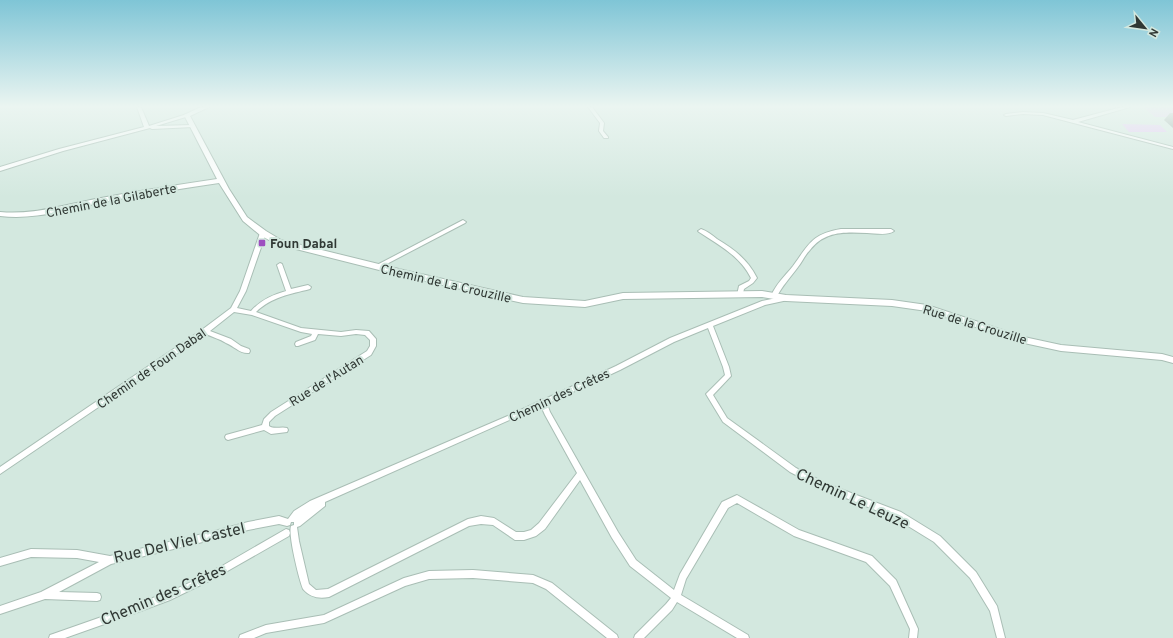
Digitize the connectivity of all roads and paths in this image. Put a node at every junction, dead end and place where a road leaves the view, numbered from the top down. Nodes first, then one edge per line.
1 (113, 137) edge
2 (199, 137) edge
3 (1129, 137) edge
4 (1173, 148) edge
5 (0, 169) edge
6 (222, 180) junction
7 (0, 214) edge
8 (463, 222) dead end
9 (701, 231) dead end
10 (891, 231) dead end
11 (263, 233) junction
12 (280, 265) dead end
13 (377, 267) junction
14 (308, 287) dead end
15 (289, 292) junction
16 (740, 295) junction
17 (775, 297) junction
18 (786, 298) junction
19 (232, 310) junction
20 (252, 313) junction
21 (710, 325) junction
22 (205, 331) junction
23 (316, 332) junction
24 (298, 344) dead end
25 (247, 351) dead end
26 (1173, 360) edge
27 (543, 401) junction
28 (265, 427) junction
29 (285, 430) dead end
30 (228, 437) dead end
31 (0, 471) edge
32 (581, 473) junction
33 (290, 527) junction
34 (110, 560) junction
35 (0, 562) edge
36 (43, 595) junction
37 (97, 597) dead end
38 (676, 597) junction
39 (0, 610) edge
40 (53, 638) edge
41 (243, 638) edge
42 (614, 638) edge
43 (638, 638) edge
44 (745, 638) edge
45 (913, 638) edge
46 (1001, 638) edge

1 - 5 street
2 - 6 street, Chemin de La Crouzille
3 - 4 street
6 - 7 street, Chemin de la Gilaberte
6 - 11 street, Chemin de La Crouzille
8 - 13 street
9 - 16 street
10 - 17 street
11 - 13 street, Chemin de La Crouzille
11 - 19 street, Chemin de Foun Dabal
12 - 15 street
13 - 16 street, Chemin de La Crouzille
14 - 15 street
15 - 20 street
16 - 17 street, Chemin de La Crouzille
17 - 18 street, Rue de la Crouzille
18 - 21 street, Chemin des Crêtes
18 - 26 street, Rue de la Crouzille
19 - 20 street, Rue de l'Autan
19 - 22 street, Chemin de Foun Dabal
20 - 23 street, Rue de l'Autan
21 - 27 street, Chemin des Crêtes
21 - 46 street, Chemin Le Leuze
22 - 25 street
22 - 31 street, Chemin de Foun Dabal
23 - 24 street
23 - 28 street, Rue de l'Autan
27 - 32 street
27 - 33 street, Chemin des Crêtes
28 - 29 street
28 - 30 street
32 - 33 street
32 - 38 street
33 - 34 street, Rue Del Viel Castel
33 - 40 street, Chemin des Crêtes
34 - 35 street, Rue Del Viel Castel
34 - 36 street
36 - 37 street
36 - 39 street
38 - 43 street
38 - 44 street
38 - 45 street
41 - 42 street

